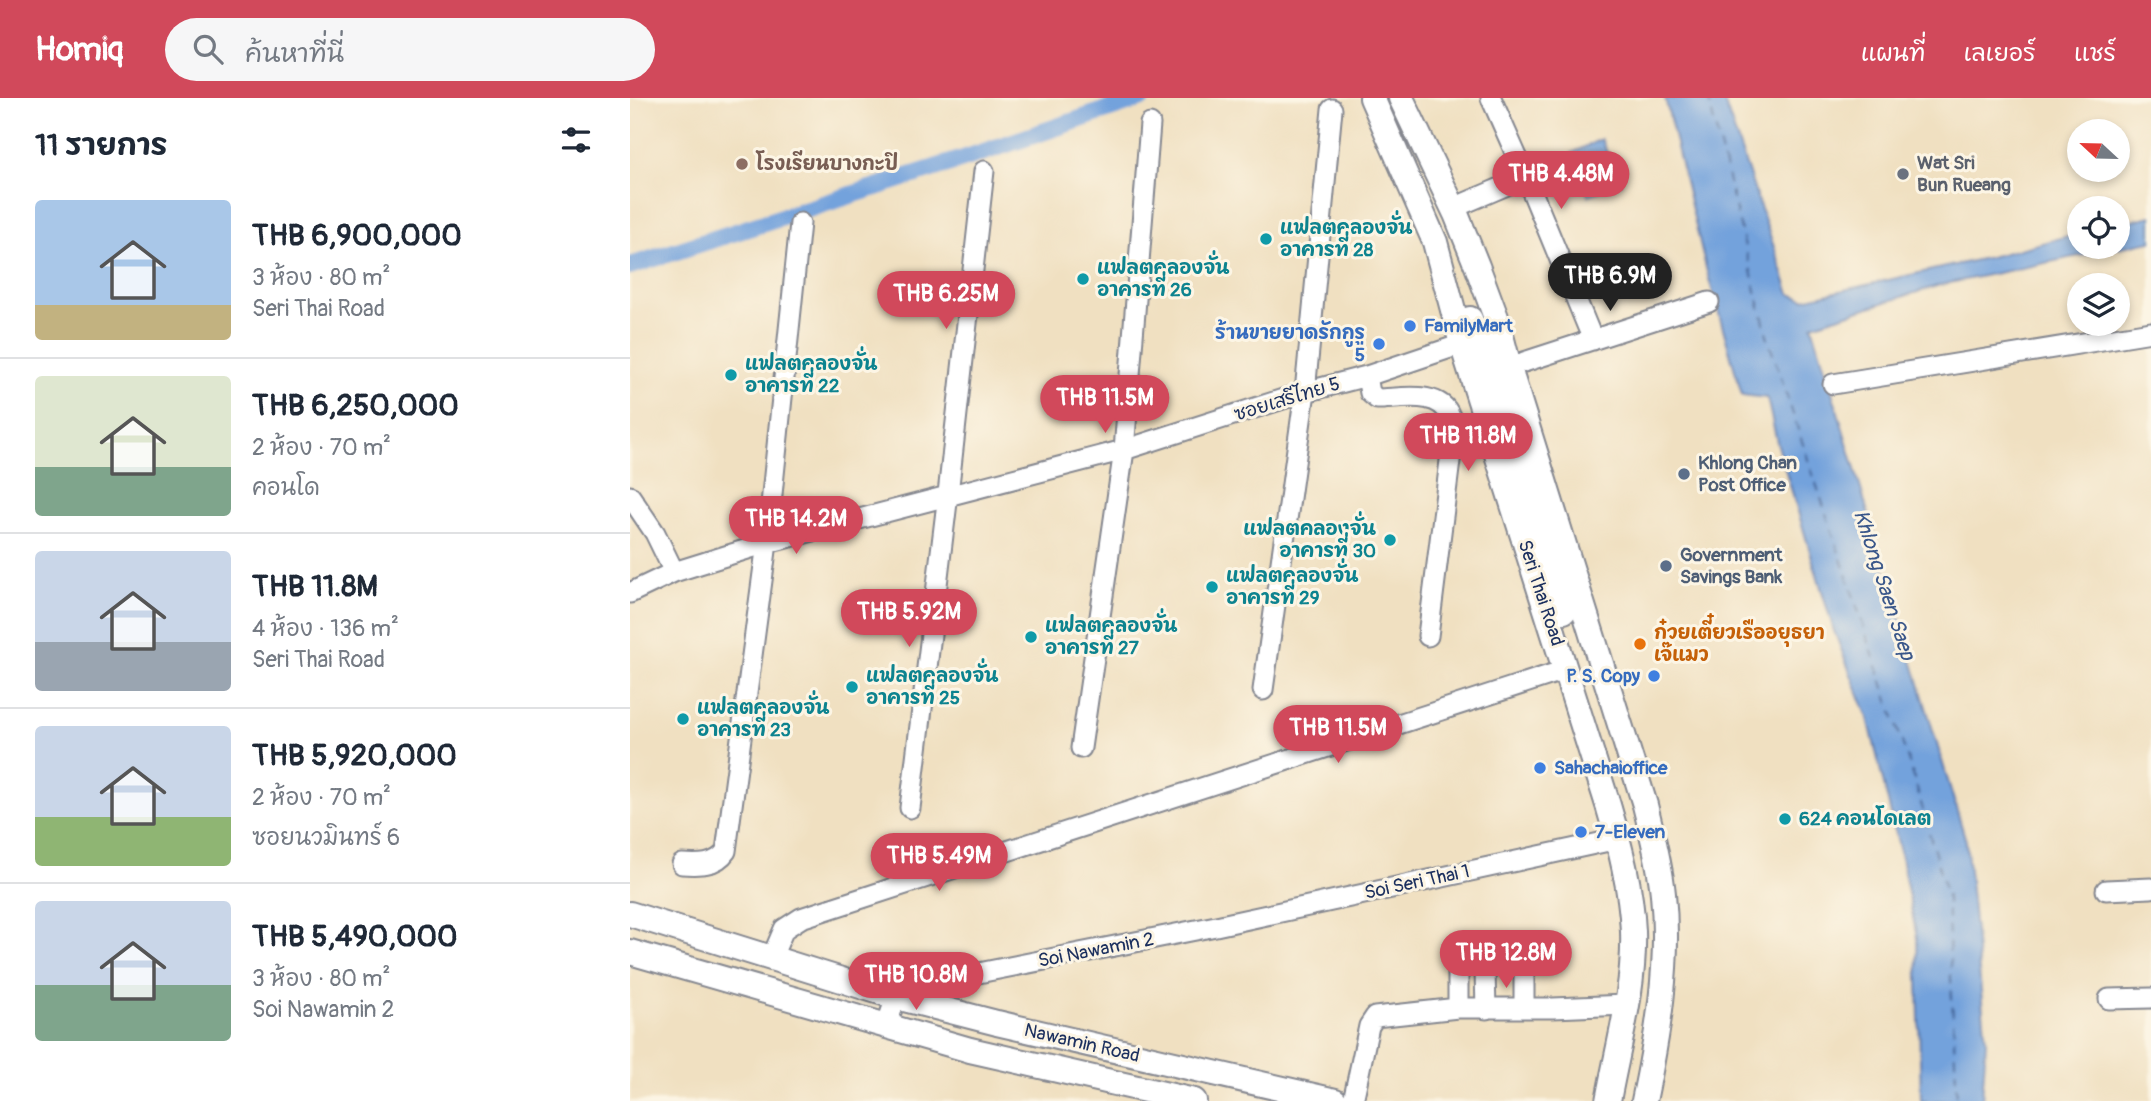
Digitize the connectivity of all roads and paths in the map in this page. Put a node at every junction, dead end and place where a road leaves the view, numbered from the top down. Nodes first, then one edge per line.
1 (1372, 98) edge
2 (1401, 98) edge
3 (1419, 98) edge
4 (1491, 98) edge
5 (1332, 110) dead end
6 (1150, 124) dead end
7 (984, 171) dead end
8 (1526, 177) junction
9 (1465, 203) junction
10 (800, 223) dead end
11 (1435, 242) junction
12 (1709, 302) dead end
13 (2151, 332) edge
14 (1593, 340) junction
15 (1462, 344) junction
16 (1524, 362) junction
17 (1367, 376) junction
18 (1833, 384) dead end
19 (1304, 392) junction
20 (1124, 450) junction
21 (948, 495) junction
22 (630, 496) edge
23 (767, 543) junction
24 (674, 572) junction
25 (630, 593) edge
26 (1428, 636) dead end
27 (1565, 670) junction
28 (1263, 690) dead end
29 (1081, 748) dead end
30 (910, 808) dead end
31 (1618, 839) junction
32 (682, 864) dead end
33 (2151, 888) edge
34 (2106, 890) dead end
35 (630, 914) edge
36 (1216, 926) joint
37 (630, 952) edge
38 (772, 957) junction
39 (1485, 972) dead end
40 (1458, 974) dead end
41 (1524, 974) dead end
42 (897, 996) junction
43 (2151, 998) edge
44 (2109, 999) dead end
45 (1626, 1004) junction
46 (1458, 1008) junction
47 (1524, 1008) junction
48 (1486, 1009) junction
49 (886, 1027) junction
50 (1194, 1101) edge
51 (1335, 1101) edge
52 (1353, 1101) edge
53 (1608, 1101) edge
54 (1625, 1101) edge
55 (1644, 1101) edge
56 (1654, 1101) edge

1 - 11 main road, Seri Thai Road
2 - 55 main road
3 - 9 main road
4 - 8 street
5 - 19 street
6 - 20 street
7 - 21 street
8 - 9 street
8 - 14 street
9 - 16 main road
10 - 23 street
11 - 15 main road, Seri Thai Road
11 - 54 main road
12 - 14 street
13 - 18 street
14 - 16 street
15 - 17 street, ซอยเสรีไทย 5
15 - 27 main road, Seri Thai Road
16 - 56 main road
17 - 19 street, ซอยเสรีไทย 5
17 - 26 street
19 - 20 street, ซอยเสรีไทย 5
19 - 28 street
20 - 21 street, ซอยเสรีไทย 5
20 - 29 street
21 - 23 street, ซอยเสรีไทย 5
21 - 30 street
22 - 24 street
23 - 24 street, ซอยเสรีไทย 5
23 - 32 street
24 - 25 street, ซอยเสรีไทย 5
27 - 31 main road, Seri Thai Road
27 - 38 street
31 - 36 street, Soi Seri Thai 1
31 - 45 main road, Seri Thai Road
33 - 34 street
35 - 38 main road, Nawamin Road
36 - 42 street, Soi Nawamin 2
37 - 49 main road, Nawamin Road
38 - 42 main road, Nawamin Road
39 - 48 street
40 - 46 street
41 - 47 street
42 - 49 street
42 - 51 main road, Nawamin Road
43 - 44 street
45 - 47 street
45 - 53 main road, Seri Thai Road
46 - 48 street
46 - 52 street
47 - 48 street
49 - 50 main road, Nawamin Road

